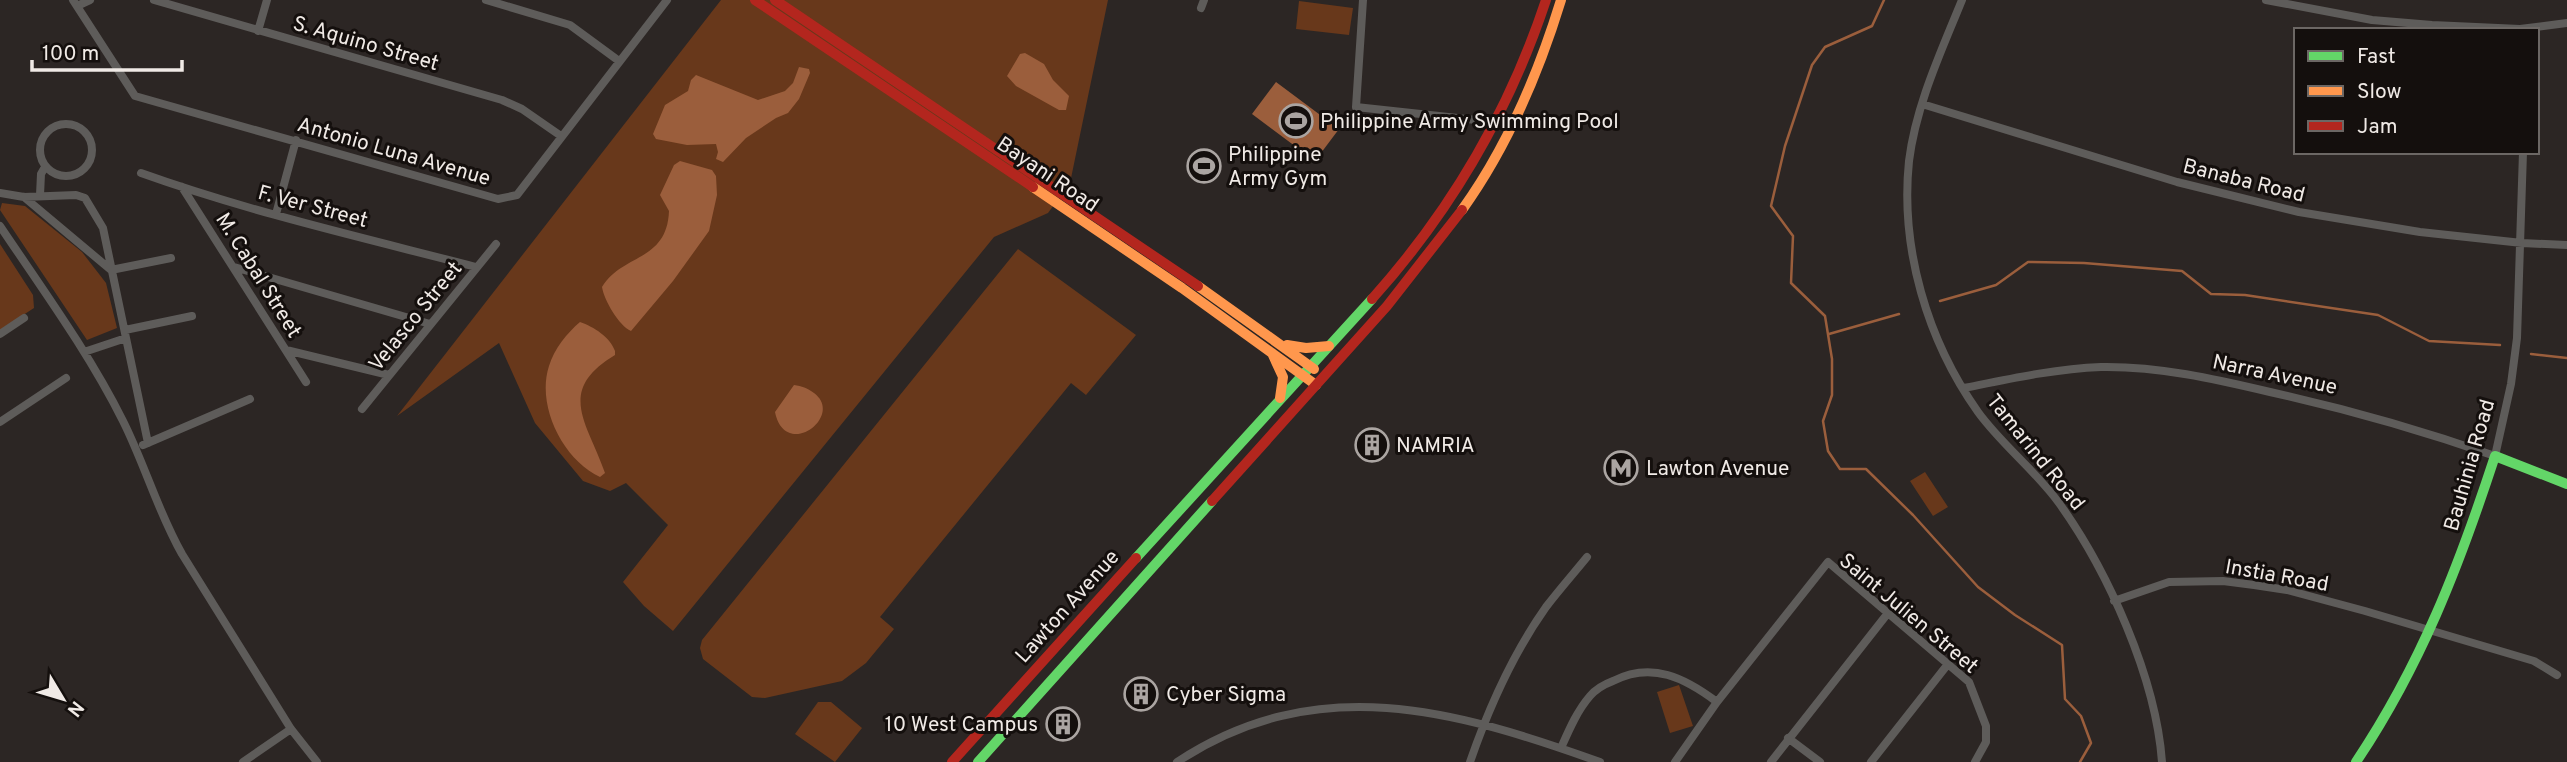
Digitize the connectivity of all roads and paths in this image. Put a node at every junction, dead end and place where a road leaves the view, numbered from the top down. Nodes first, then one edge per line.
1 (90, 0) edge
2 (154, 0) edge
3 (267, 0) edge
4 (486, 0) edge
5 (667, 0) edge
6 (755, 0) edge
7 (775, 0) edge
8 (1363, 0) edge
9 (1546, 0) edge
10 (1561, 0) edge
11 (1962, 0) edge
12 (2266, 0) edge
13 (75, 3) edge
14 (2567, 23) edge
15 (2490, 28) edge
16 (2533, 28) edge
17 (258, 31) junction
18 (618, 61) junction
19 (1922, 104) junction
20 (1496, 125) junction
21 (561, 136) junction
22 (296, 140) junction
23 (2523, 154) edge
24 (45, 167) junction
25 (141, 173) dead end
26 (182, 187) junction
27 (0, 193) edge
28 (40, 195) junction
29 (24, 197) junction
30 (275, 214) junction
31 (0, 226) edge
32 (2522, 243) junction
33 (495, 244) dead end
34 (2567, 245) edge
35 (171, 258) dead end
36 (234, 267) junction
37 (476, 267) junction
38 (111, 270) junction
39 (1185, 283) junction
40 (192, 316) dead end
41 (24, 318) dead end
42 (430, 324) junction
43 (0, 334) edge
44 (125, 334) junction
45 (1281, 344) junction
46 (1329, 346) junction
47 (285, 350) junction
48 (1271, 351) junction
49 (84, 352) junction
50 (1307, 370) junction
51 (389, 375) junction
52 (66, 378) dead end
53 (1320, 381) junction
54 (306, 382) dead end
55 (1964, 388) junction
56 (250, 399) dead end
57 (1280, 399) junction
58 (362, 409) dead end
59 (0, 422) edge
60 (148, 443) junction
61 (136, 449) junction
62 (2496, 456) junction
63 (2567, 484) edge
64 (1587, 557) dead end
65 (2114, 601) junction
66 (1888, 613) junction
67 (2433, 632) junction
68 (1948, 664) junction
69 (2557, 675) dead end
70 (1717, 702) junction
71 (1483, 724) junction
72 (291, 729) junction
73 (1788, 738) junction
74 (1561, 748) junction
75 (243, 762) edge
76 (317, 762) edge
77 (952, 762) edge
78 (978, 762) edge
79 (1177, 762) edge
80 (1470, 762) edge
81 (1600, 762) edge
82 (1675, 762) edge
83 (1771, 762) edge
84 (1820, 762) edge
85 (1871, 762) edge
86 (1975, 762) edge
87 (2162, 762) edge
88 (2356, 762) edge

1 - 13 street
2 - 17 street, S. Aquino Street
3 - 17 street
4 - 18 street
5 - 18 street, Antonio Luna Avenue
6 - 39 main road, Bayani Road
7 - 39 main road, Bayani Road
8 - 20 street
9 - 20 main road, Lawton Avenue
10 - 53 main road, Lawton Avenue
11 - 19 street, Tamarind Road
12 - 15 street
13 - 22 street, Antonio Luna Avenue
14 - 16 street
17 - 21 street, S. Aquino Street
18 - 21 street, Antonio Luna Avenue
19 - 32 street, Banaba Road
19 - 55 street, Tamarind Road
20 - 46 main road, Lawton Avenue
21 - 22 street, Antonio Luna Avenue
22 - 30 street
23 - 32 street, Bauhinia Road
24 - 24 street
24 - 28 street
25 - 26 street, F. Ver Street
26 - 30 street, F. Ver Street
26 - 36 street, M. Cabal Street
27 - 29 street
28 - 29 street
28 - 38 street
29 - 38 street
30 - 37 street, F. Ver Street
31 - 49 street
32 - 34 street, Banaba Road
32 - 62 street, Bauhinia Road
33 - 37 street, Velasco Street
35 - 38 street
36 - 42 street
36 - 47 street, M. Cabal Street
37 - 42 street, Velasco Street
38 - 44 street
39 - 45 main road, Bayani Road
39 - 48 main road, Bayani Road
40 - 44 street
41 - 43 street
42 - 51 street, Velasco Street
44 - 49 street
44 - 60 street
45 - 46 main road
45 - 50 main road, Bayani Road
46 - 50 main road, Lawton Avenue
47 - 51 street
47 - 54 street, M. Cabal Street
48 - 50 main road, Bayani Road
48 - 57 main road
49 - 61 street
50 - 53 main road, Bayani Road
50 - 57 main road, Lawton Avenue
51 - 58 street, Velasco Street
52 - 59 street
53 - 78 main road, Lawton Avenue
55 - 62 street, Narra Avenue
55 - 65 street, Tamarind Road
56 - 60 street
57 - 77 main road, Lawton Avenue
60 - 61 street
61 - 72 street
62 - 63 main road, Narra Avenue
62 - 67 main road, Bauhinia Road
64 - 71 street
65 - 67 street, Instia Road
65 - 87 street, Tamarind Road
66 - 68 street, Saint Julien Street
66 - 70 street, Saint Julien Street
66 - 73 street
67 - 69 street, Instia Road
67 - 88 main road, Bauhinia Road
68 - 85 street
68 - 86 street, Saint Julien Street
70 - 74 street
70 - 82 street, Saint Julien Street
71 - 74 street
71 - 79 street
71 - 80 street
72 - 75 street
72 - 76 street
73 - 83 street
73 - 84 street
74 - 81 street

